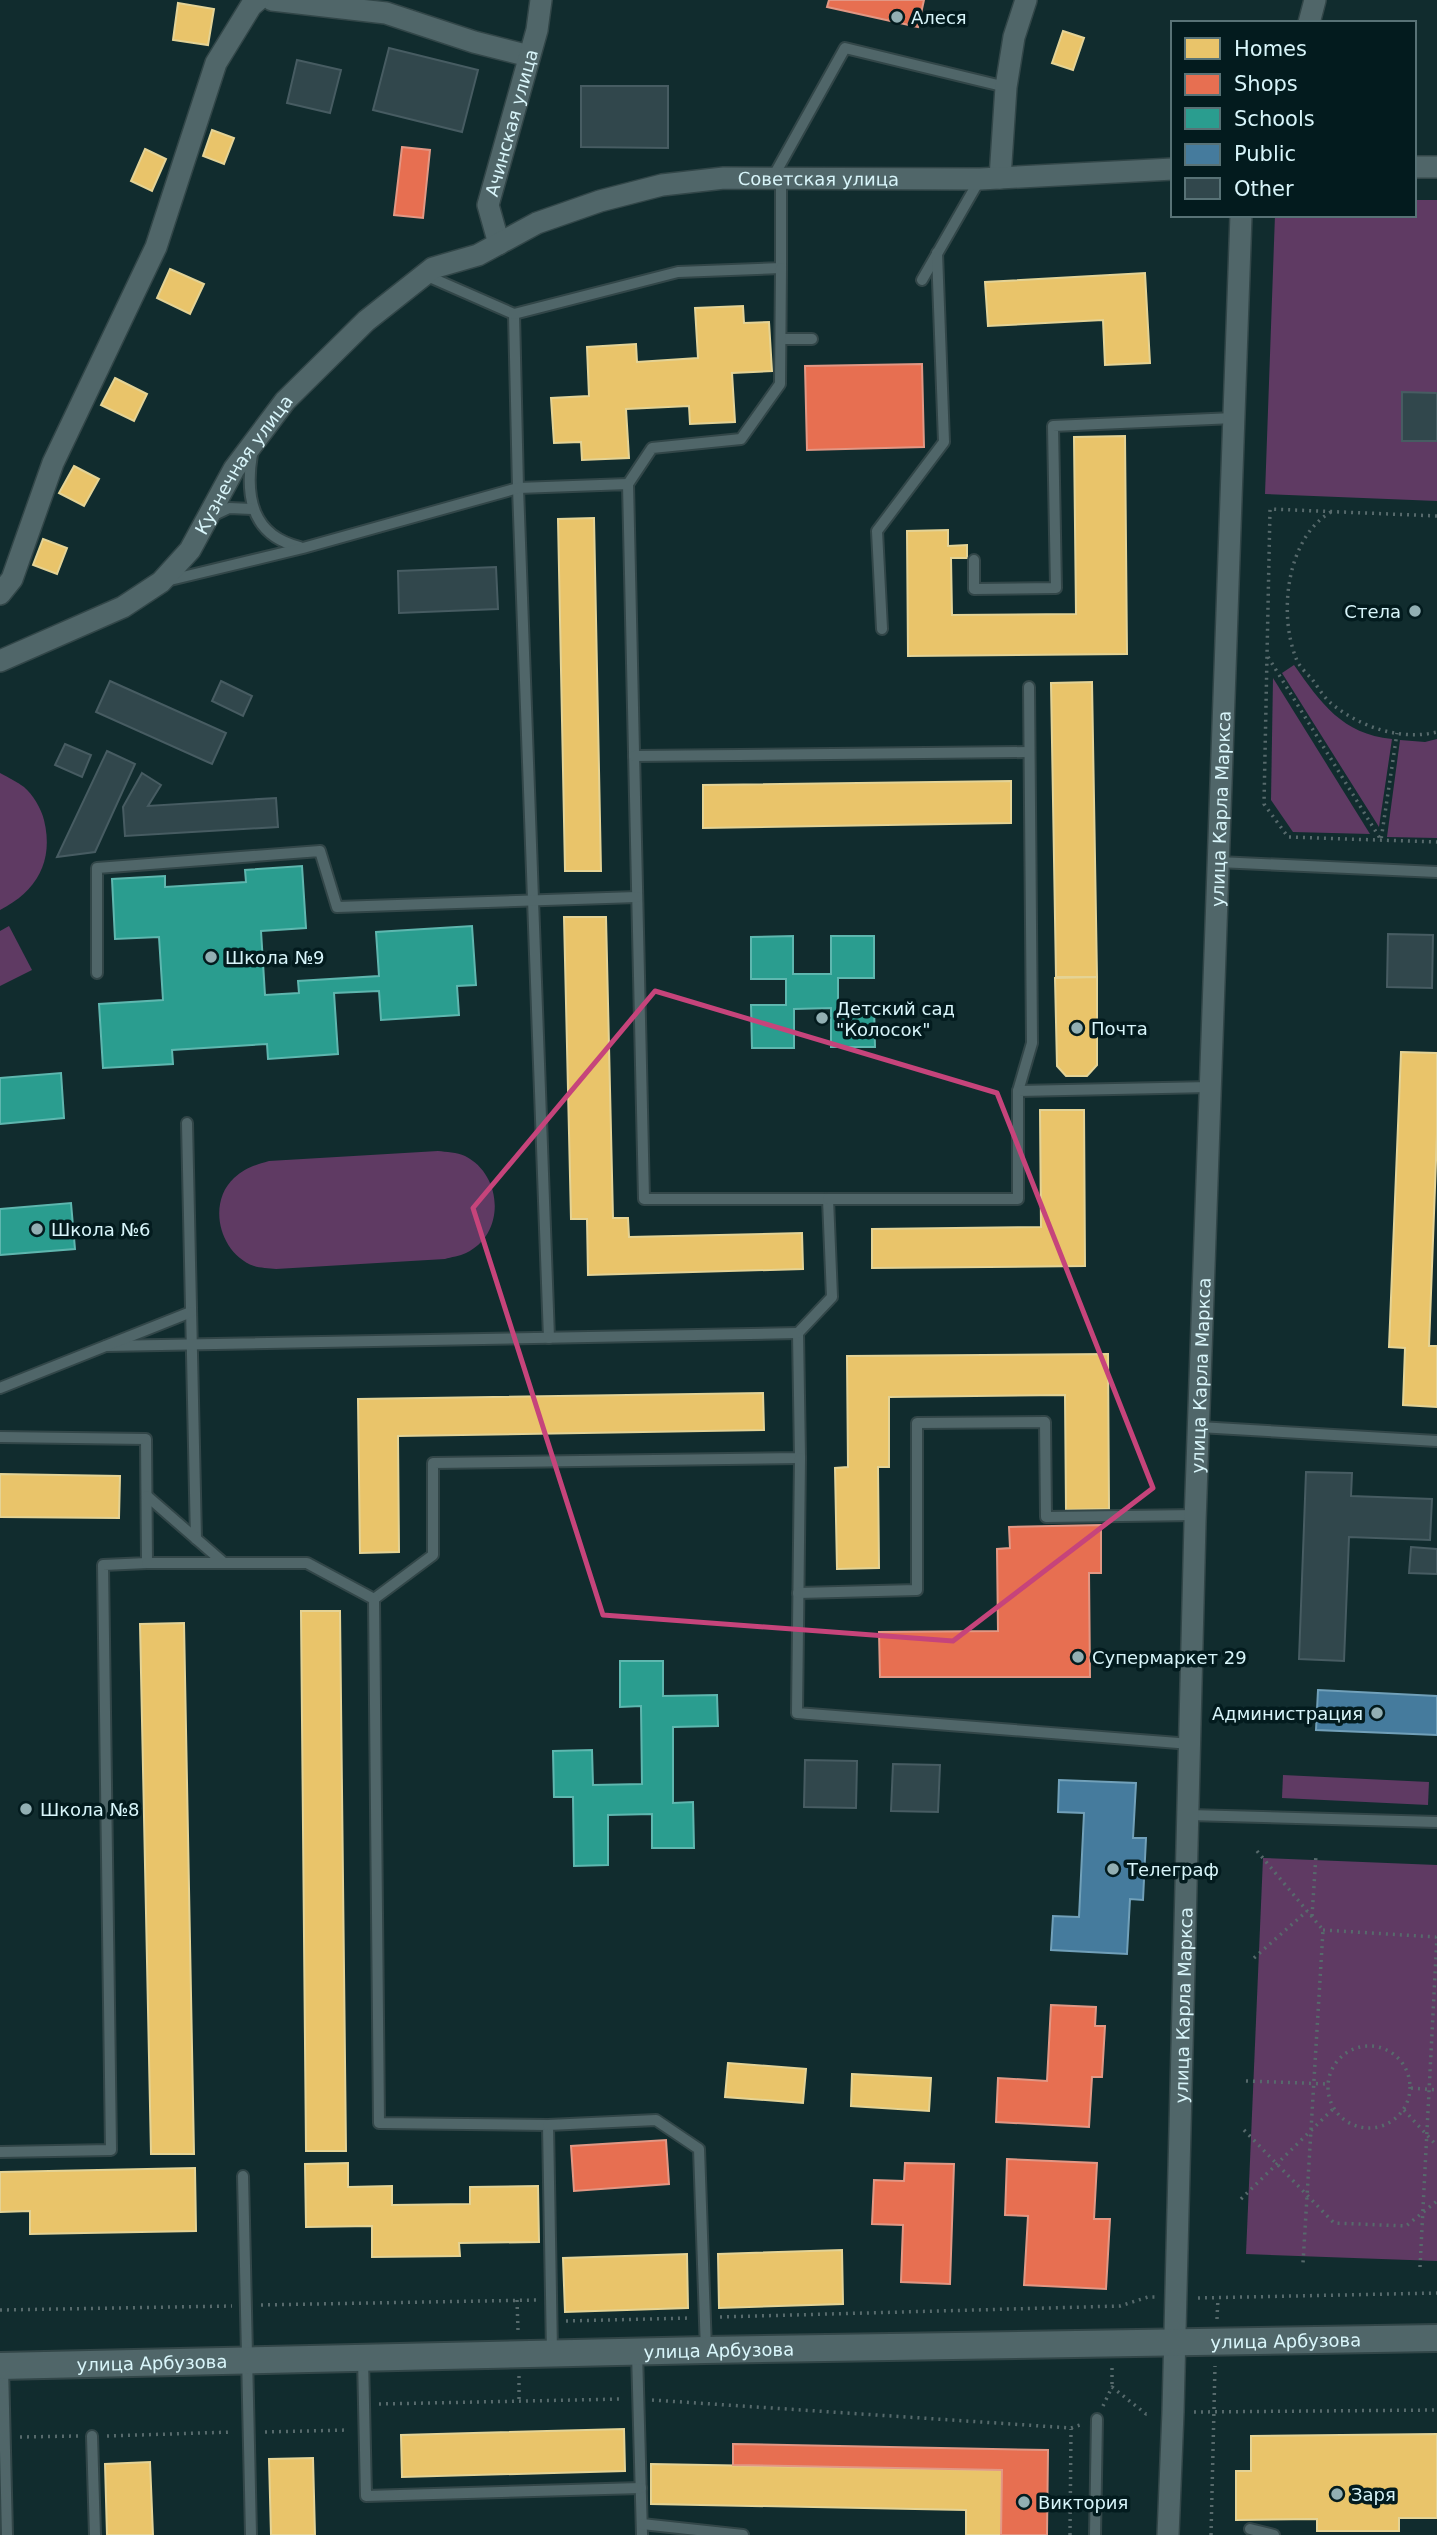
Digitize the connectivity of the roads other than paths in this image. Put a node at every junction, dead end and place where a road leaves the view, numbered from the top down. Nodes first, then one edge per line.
1 (258, 0) edge
2 (272, 0) edge
3 (541, 0) edge
4 (1026, 0) edge
5 (1315, 0) edge
6 (1310, 21) edge
7 (529, 56) junction
8 (1006, 87) junction
9 (1416, 167) edge
10 (1437, 167) edge
11 (1171, 169) edge
12 (776, 178) junction
13 (990, 178) junction
14 (1241, 217) edge
15 (499, 244) junction
16 (937, 253) junction
17 (478, 255) joint
18 (781, 268) junction
19 (425, 275) junction
20 (922, 280) dead end
21 (514, 313) junction
22 (781, 339) junction
23 (812, 339) dead end
24 (1234, 418) junction
25 (253, 444) junction
26 (628, 484) junction
27 (518, 488) junction
28 (253, 509) junction
29 (207, 519) junction
30 (303, 548) junction
31 (974, 560) dead end
32 (161, 582) junction
33 (0, 594) edge
34 (882, 629) dead end
35 (0, 661) edge
36 (1029, 687) dead end
37 (1029, 752) junction
38 (634, 756) junction
39 (1218, 862) junction
40 (1437, 872) edge
41 (637, 897) junction
42 (533, 901) junction
43 (97, 973) dead end
44 (1211, 1087) junction
45 (1017, 1091) junction
46 (187, 1123) dead end
47 (828, 1199) junction
48 (191, 1312) junction
49 (798, 1333) junction
50 (549, 1338) junction
51 (191, 1344) junction
52 (106, 1346) junction
53 (0, 1388) edge
54 (1199, 1427) junction
55 (0, 1437) edge
56 (1437, 1441) edge
57 (800, 1458) junction
58 (147, 1496) junction
59 (1197, 1514) junction
60 (196, 1539) junction
61 (147, 1563) junction
62 (224, 1563) junction
63 (798, 1593) junction
64 (374, 1599) junction
65 (1191, 1744) junction
66 (1189, 1815) junction
67 (1437, 1822) edge
68 (548, 2125) junction
69 (0, 2152) edge
70 (243, 2176) dead end
71 (1437, 2338) edge
72 (1175, 2343) junction
73 (706, 2350) junction
74 (637, 2352) junction
75 (552, 2353) junction
76 (363, 2358) junction
77 (246, 2360) junction
78 (1, 2366) edge
79 (1097, 2419) road end
80 (92, 2436) road end
81 (641, 2488) junction
82 (1250, 2529) dead end
83 (642, 2530) edge
84 (7, 2535) edge
85 (95, 2535) edge
86 (251, 2535) edge
87 (743, 2535) edge
88 (1095, 2535) edge
89 (1168, 2535) edge
90 (1274, 2535) edge

1 - 33 street
2 - 7 street
3 - 7 street, Ачинская улица
4 - 8 street
5 - 6 street
7 - 15 street, Ачинская улица
8 - 12 lane
8 - 13 street
9 - 10 street
11 - 13 street, Советская улица
12 - 13 street, Советская улица
12 - 15 street, Советская улица
12 - 18 lane
13 - 16 lane
14 - 24 street, улица Карла Маркса
15 - 17 street, Советская улица
16 - 20 lane
16 - 34 lane
17 - 19 street, Кузнечная улица
18 - 21 lane
18 - 22 lane
19 - 21 lane
19 - 25 street, Кузнечная улица
21 - 27 lane
22 - 23 lane
22 - 26 lane
24 - 31 lane
24 - 39 street, улица Карла Маркса
25 - 28 lane
25 - 29 street, Кузнечная улица
26 - 27 lane
26 - 38 lane
27 - 30 lane
27 - 42 lane
28 - 29 lane
28 - 30 lane
29 - 32 street, Кузнечная улица
30 - 32 lane
32 - 35 street, Кузнечная улица
36 - 37 lane
37 - 38 lane
37 - 45 lane
38 - 41 lane
39 - 40 lane
39 - 44 street, улица Карла Маркса
41 - 42 lane
41 - 47 lane
42 - 43 lane
42 - 50 lane
44 - 45 lane
44 - 54 street, улица Карла Маркса
45 - 47 lane
46 - 48 lane
47 - 49 lane
48 - 51 lane
48 - 52 lane
49 - 50 lane
49 - 57 lane
50 - 51 lane
51 - 52 lane
51 - 60 lane
52 - 53 lane
54 - 56 lane
54 - 59 street, улица Карла Маркса
55 - 58 lane
57 - 63 lane
57 - 64 lane
58 - 60 lane
58 - 61 lane
59 - 63 lane
59 - 65 street, улица Карла Маркса
60 - 62 lane
61 - 62 lane
61 - 69 lane
62 - 64 lane
63 - 65 lane
64 - 68 lane
65 - 66 street, улица Карла Маркса
66 - 67 lane
66 - 72 street, улица Карла Маркса
68 - 73 lane
68 - 75 lane
70 - 77 lane
71 - 72 street, улица Арбузова
72 - 73 street, улица Арбузова
72 - 89 street, улица Карла Маркса
73 - 74 street, улица Арбузова
74 - 75 street, улица Арбузова
74 - 81 lane
75 - 76 street, улица Арбузова
76 - 77 street, улица Арбузова
76 - 81 lane
77 - 78 street, улица Арбузова
77 - 86 lane
78 - 84 lane
79 - 88 lane
80 - 85 lane
81 - 83 lane
82 - 90 lane
83 - 87 lane

